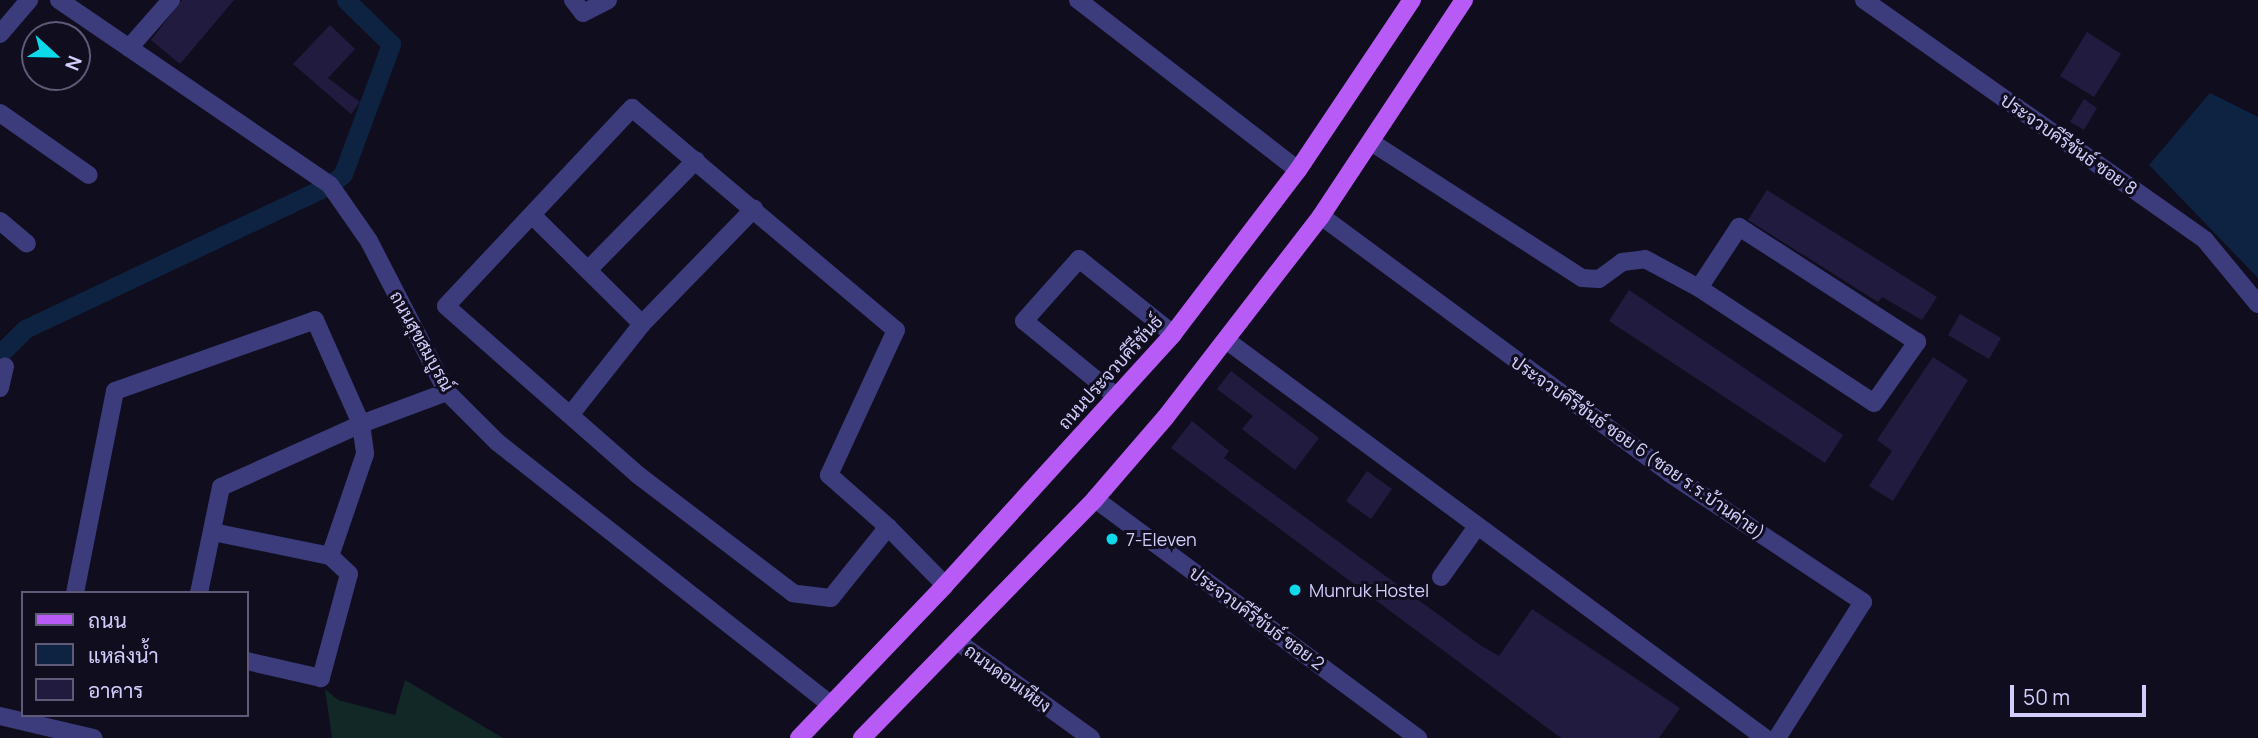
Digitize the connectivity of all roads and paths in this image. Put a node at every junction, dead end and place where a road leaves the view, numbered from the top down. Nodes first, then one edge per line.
1 (29, 0) edge
2 (59, 0) edge
3 (170, 0) edge
4 (573, 0) edge
5 (608, 0) edge
6 (1412, 0) edge
7 (1464, 0) edge
8 (1864, 0) edge
9 (1082, 1) edge
10 (0, 34) edge
11 (129, 48) junction
12 (0, 113) edge
13 (1371, 142) junction
14 (696, 160) junction
15 (1298, 170) junction
16 (89, 175) dead end
17 (754, 209) junction
18 (532, 215) junction
19 (1321, 216) junction
20 (0, 221) edge
21 (27, 244) dead end
22 (588, 270) junction
23 (1699, 288) junction
24 (2258, 304) edge
25 (642, 324) junction
26 (1172, 334) junction
27 (1226, 340) junction
28 (5, 367) dead end
29 (0, 388) edge
30 (447, 392) junction
31 (1117, 397) junction
32 (571, 414) junction
33 (361, 424) junction
34 (1095, 499) junction
35 (888, 527) junction
36 (1476, 528) junction
37 (213, 532) junction
38 (330, 556) junction
39 (1441, 577) dead end
40 (945, 585) junction
41 (75, 591) edge
42 (199, 591) edge
43 (958, 642) junction
44 (248, 661) edge
45 (831, 705) junction
46 (0, 716) edge
47 (93, 738) edge
48 (799, 738) edge
49 (862, 738) edge
50 (1091, 738) edge
51 (1419, 738) edge
52 (1765, 738) edge
53 (1777, 738) edge

1 - 10 street
2 - 11 street, ถนนสุขสมบูรณ์
3 - 11 street
4 - 5 street
6 - 15 main road, ถนนประจวบคีรีขันธ์
7 - 13 main road
8 - 24 street, ประจวบคีรีขันธ์ ซอย 8
9 - 15 street
11 - 30 street, ถนนสุขสมบูรณ์
12 - 16 street
13 - 19 main road
13 - 23 street
14 - 17 street
14 - 18 street
14 - 22 street
15 - 26 main road, ถนนประจวบคีรีขันธ์
17 - 25 street
17 - 35 street
18 - 22 street
18 - 32 street
19 - 27 main road
19 - 53 street, ประจวบคีรีขันธ์ ซอย 6 (ซอย ร.ร.บ้านค่าย)
20 - 21 street
22 - 25 street
23 - 23 street
25 - 32 street
26 - 31 main road, ถนนประจวบคีรีขันธ์
26 - 31 street
27 - 34 main road
27 - 36 street
28 - 29 street
30 - 33 street
30 - 45 street, ถนนสุขสมบูรณ์
31 - 40 main road, ถนนประจวบคีรีขันธ์
32 - 35 street
33 - 37 street
33 - 38 street
33 - 41 street
34 - 43 main road
34 - 51 street, ประจวบคีรีขันธ์ ซอย 2
35 - 40 street
36 - 39 street
36 - 52 street
37 - 38 street
37 - 42 street
38 - 44 street
40 - 45 main road, ถนนประจวบคีรีขันธ์
43 - 49 main road
43 - 50 street, ถนนดอนเหียง
45 - 48 main road, ถนนประจวบคีรีขันธ์
46 - 47 street

